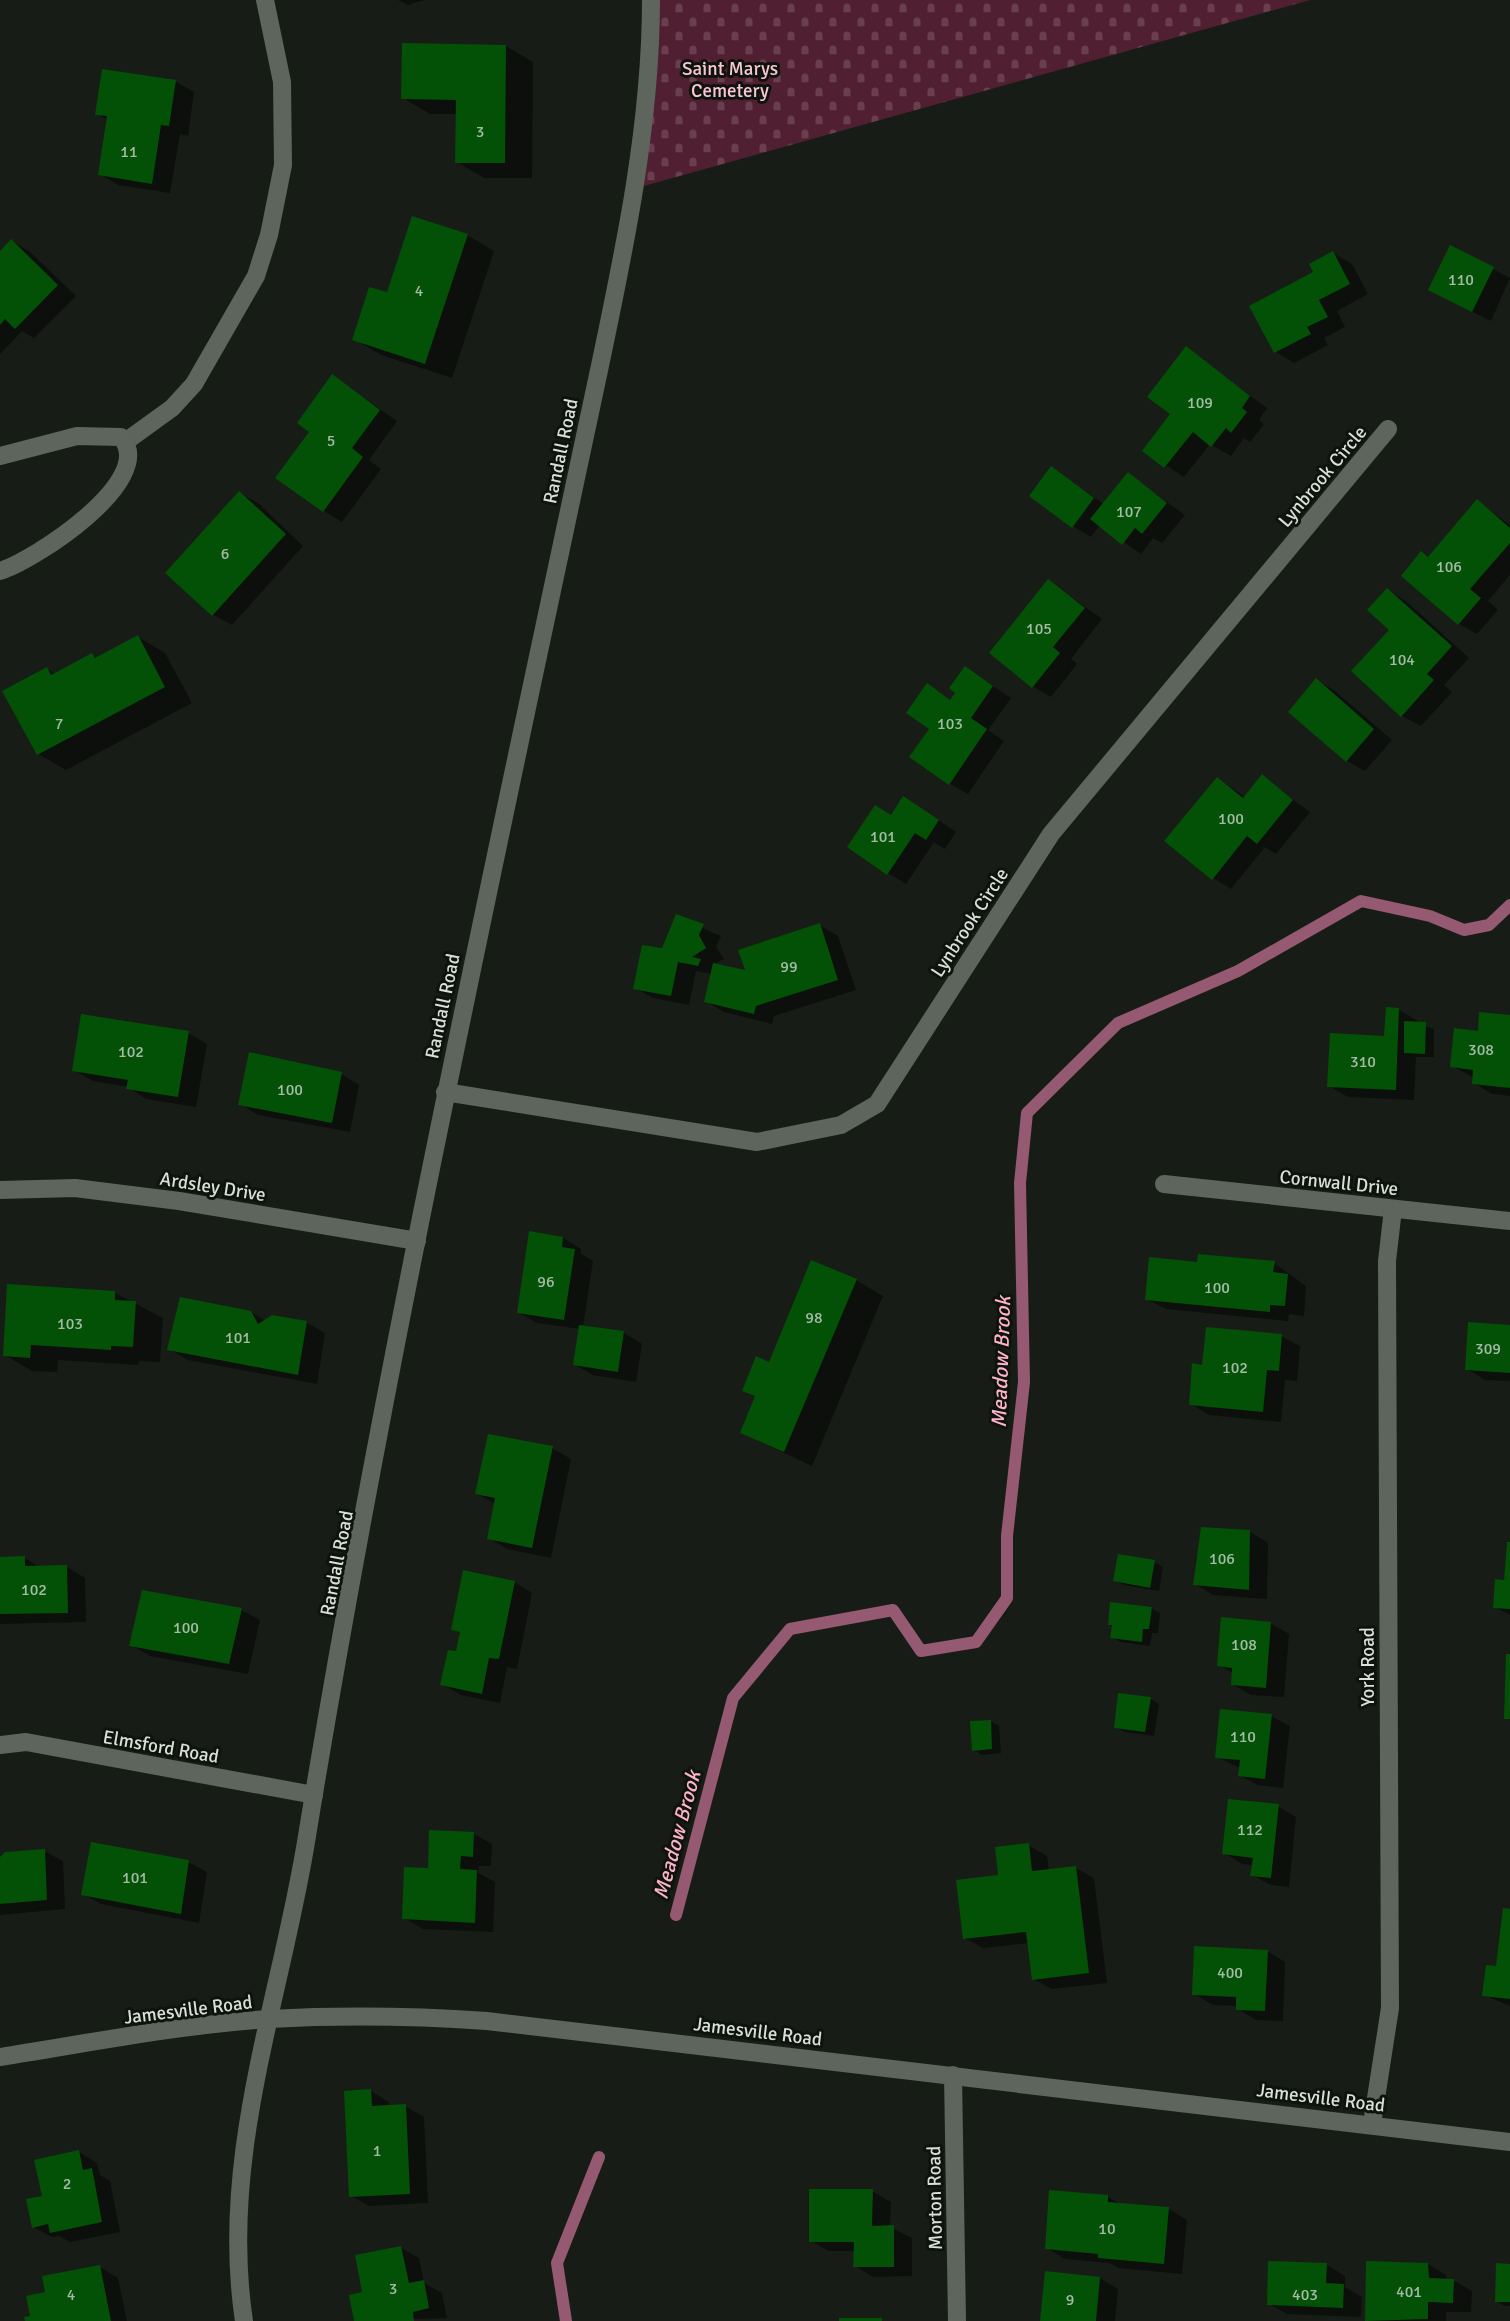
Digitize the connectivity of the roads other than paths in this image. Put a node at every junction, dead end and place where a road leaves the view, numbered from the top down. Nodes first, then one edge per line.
1 (265, 0) edge
2 (651, 0) edge
3 (1388, 429) dead end
4 (125, 442) junction
5 (0, 456) edge
6 (0, 571) edge
7 (445, 1092) junction
8 (1164, 1184) dead end
9 (0, 1190) edge
10 (1393, 1209) junction
11 (1510, 1221) edge
12 (417, 1241) junction
13 (0, 1745) edge
14 (314, 1795) junction
15 (267, 2020) junction
16 (0, 2057) edge
17 (953, 2075) junction
18 (1372, 2124) junction
19 (1510, 2142) edge
20 (244, 2321) edge
21 (957, 2321) edge

1 - 4 street
2 - 7 street, Randall Road
3 - 7 street, Lynbrook Circle
4 - 5 street
4 - 6 street
7 - 12 street, Randall Road
8 - 10 street, Cornwall Drive
9 - 12 street, Ardsley Drive
10 - 11 street, Cornwall Drive
10 - 18 street, York Road
12 - 14 street, Randall Road
13 - 14 street, Elmsford Road
14 - 15 street, Randall Road
15 - 16 street, Jamesville Road
15 - 17 street, Jamesville Road
15 - 20 street, Randall Road
17 - 18 street, Jamesville Road
17 - 21 street, Morton Road
18 - 19 street, Jamesville Road

